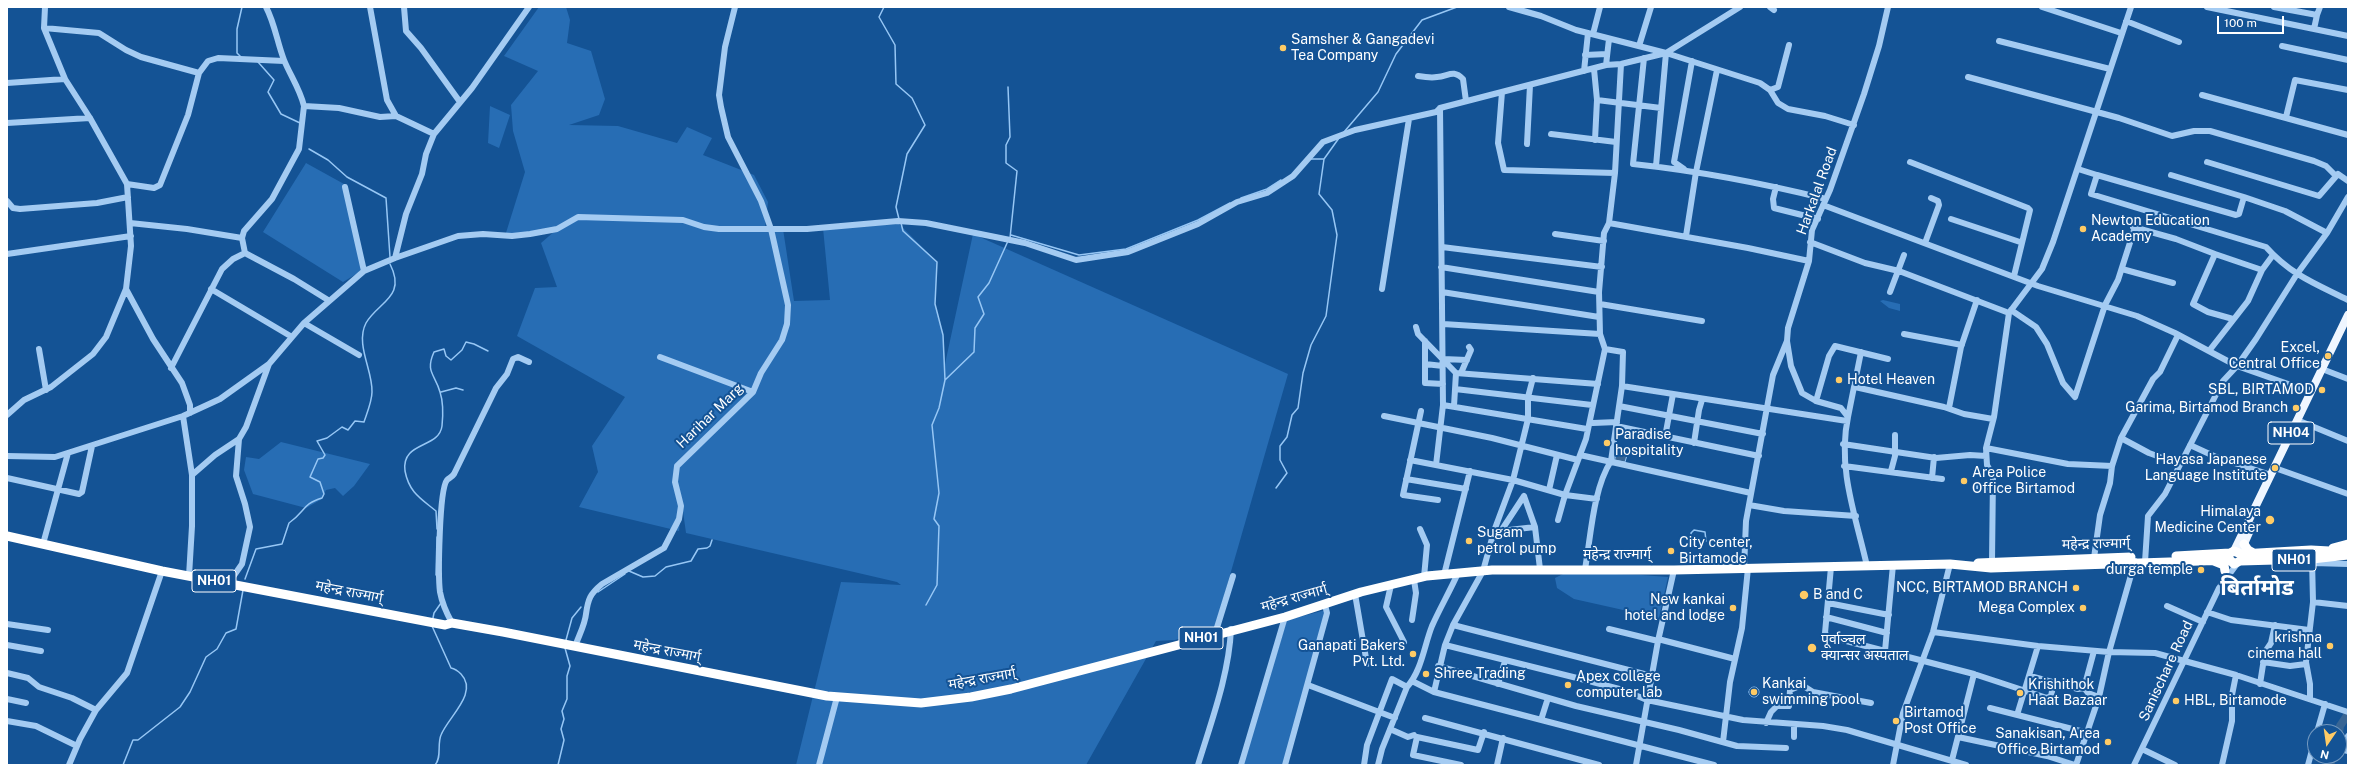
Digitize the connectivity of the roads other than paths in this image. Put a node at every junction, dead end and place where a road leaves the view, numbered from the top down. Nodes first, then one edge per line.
1 (45, 7) edge
2 (266, 7) edge
3 (370, 7) edge
4 (404, 7) edge
5 (734, 7) edge
6 (1509, 7) edge
7 (1600, 7) edge
8 (1651, 7) edge
9 (1740, 7) edge
10 (1888, 7) edge
11 (2042, 7) edge
12 (2132, 7) edge
13 (2207, 7) edge
14 (2274, 7) edge
15 (2320, 7) edge
16 (526, 8) edge
17 (2317, 15) junction
18 (2126, 21) junction
19 (44, 28) junction
20 (2314, 29) junction
21 (2122, 33) junction
22 (1591, 34) junction
23 (2348, 36) edge
24 (1609, 39) junction
25 (1999, 41) dead end
26 (2179, 42) dead end
27 (1788, 45) dead end
28 (1639, 46) junction
29 (2282, 46) dead end
30 (1666, 53) junction
31 (1585, 54) junction
32 (1607, 54) junction
33 (1644, 58) junction
34 (2348, 60) edge
35 (284, 61) junction
36 (1692, 61) junction
37 (1621, 64) junction
38 (1606, 65) junction
39 (1594, 69) junction
40 (2110, 69) junction
41 (1718, 70) junction
42 (1584, 71) junction
43 (199, 73) junction
44 (1418, 76) dead end
45 (1968, 77) dead end
46 (65, 79) junction
47 (7, 83) edge
48 (1530, 85) junction
49 (1770, 90) junction
50 (2348, 90) edge
51 (1502, 92) junction
52 (2202, 96) dead end
53 (1597, 100) junction
54 (1466, 101) junction
55 (460, 102) junction
56 (1618, 103) junction
57 (1639, 105) junction
58 (304, 106) junction
59 (1440, 108) junction
60 (1661, 108) junction
61 (2097, 112) junction
62 (396, 116) junction
63 (2286, 117) junction
64 (90, 118) junction
65 (1409, 118) junction
66 (7, 123) edge
67 (1854, 125) junction
68 (434, 134) junction
69 (1551, 134) dead end
70 (2348, 135) edge
71 (1595, 140) junction
72 (1616, 142) junction
73 (1527, 144) dead end
74 (1910, 162) dead end
75 (2207, 162) dead end
76 (1656, 166) junction
77 (2078, 169) junction
78 (1686, 170) junction
79 (1615, 172) junction
80 (1696, 172) junction
81 (2098, 175) junction
82 (2171, 175) dead end
83 (2336, 176) junction
84 (2348, 181) edge
85 (127, 184) junction
86 (345, 187) dead end
87 (1776, 187) junction
88 (128, 197) junction
89 (2244, 197) junction
90 (2348, 197) edge
91 (1931, 198) dead end
92 (1826, 199) junction
93 (7, 201) edge
94 (1824, 205) junction
95 (1951, 219) dead end
96 (1818, 220) junction
97 (130, 223) junction
98 (1609, 223) junction
99 (771, 229) junction
100 (2327, 233) junction
101 (1554, 234) dead end
102 (131, 236) junction
103 (1686, 236) junction
104 (242, 238) junction
105 (1604, 241) junction
106 (1810, 242) junction
107 (2020, 242) junction
108 (1926, 243) junction
109 (1442, 247) junction
110 (245, 253) junction
111 (7, 254) edge
112 (2215, 254) junction
113 (1904, 255) dead end
114 (2273, 255) junction
115 (395, 258) junction
116 (1809, 261) junction
117 (1442, 267) junction
118 (1602, 267) junction
119 (2122, 269) junction
120 (2262, 270) junction
121 (364, 271) junction
122 (1899, 271) junction
123 (2296, 274) junction
124 (2014, 276) junction
125 (2032, 283) junction
126 (2173, 283) dead end
127 (126, 289) junction
128 (211, 289) junction
129 (1382, 289) dead end
130 (1442, 292) junction
131 (1599, 292) junction
132 (1890, 292) dead end
133 (328, 300) junction
134 (1977, 300) junction
135 (2348, 300) edge
136 (1600, 304) junction
137 (2105, 305) junction
138 (2010, 312) junction
139 (2348, 315) edge
140 (1599, 317) junction
141 (2233, 319) junction
142 (1702, 321) dead end
143 (304, 324) junction
144 (1443, 324) junction
145 (1416, 327) dead end
146 (2348, 328) edge
147 (1600, 334) junction
148 (1904, 334) dead end
149 (2178, 335) junction
150 (292, 337) junction
151 (1426, 341) junction
152 (1787, 341) junction
153 (1962, 345) junction
154 (1469, 347) dead end
155 (39, 348) dead end
156 (1605, 349) junction
157 (2209, 351) junction
158 (1861, 352) junction
159 (359, 355) dead end
160 (660, 357) dead end
161 (1888, 359) dead end
162 (1467, 360) junction
163 (529, 362) dead end
164 (1443, 362) junction
165 (269, 364) junction
166 (1425, 364) junction
167 (2237, 366) junction
168 (171, 368) junction
169 (2325, 370) junction
170 (1459, 373) junction
171 (1533, 378) junction
172 (2348, 379) edge
173 (1443, 384) junction
174 (1598, 384) junction
175 (1622, 386) junction
176 (1855, 388) junction
177 (1455, 389) junction
178 (46, 390) junction
179 (753, 392) junction
180 (2311, 392) junction
181 (1673, 394) junction
182 (1528, 397) junction
183 (1702, 400) junction
184 (1816, 401) junction
185 (1443, 405) junction
186 (1592, 405) junction
187 (1454, 406) junction
188 (1619, 406) junction
189 (1949, 408) junction
190 (1421, 410) dead end
191 (1767, 410) junction
192 (190, 413) junction
193 (1669, 415) junction
194 (7, 416) edge
195 (183, 416) junction
196 (1384, 416) dead end
197 (1528, 419) junction
198 (1847, 419) junction
199 (1993, 419) junction
200 (1698, 421) junction
201 (2299, 421) junction
202 (1418, 423) junction
203 (1593, 423) dead end
204 (1616, 424) junction
205 (1440, 427) junction
206 (1587, 429) junction
207 (1763, 434) junction
208 (1895, 435) dead end
209 (1665, 437) junction
210 (2122, 438) junction
211 (239, 439) junction
212 (2348, 441) edge
213 (1694, 443) junction
214 (1843, 444) junction
215 (2190, 445) junction
216 (92, 446) junction
217 (1522, 446) junction
218 (1986, 448) junction
219 (1895, 451) junction
220 (68, 453) junction
221 (1557, 455) junction
222 (7, 456) edge
223 (1759, 456) junction
224 (1986, 456) junction
225 (1579, 458) junction
226 (1934, 458) junction
227 (1410, 460) junction
228 (1610, 461) junction
229 (2179, 464) junction
230 (1436, 465) junction
231 (1844, 466) junction
232 (2112, 466) junction
233 (1470, 471) junction
234 (1891, 471) junction
235 (2275, 471) junction
236 (192, 475) junction
237 (7, 478) edge
238 (1932, 478) junction
239 (1406, 479) junction
240 (1942, 479) dead end
241 (1513, 480) junction
242 (1977, 486) dead end
243 (1993, 488) junction
244 (1466, 489) junction
245 (58, 490) junction
246 (1549, 490) junction
247 (1751, 493) junction
248 (2348, 494) edge
249 (1565, 495) junction
250 (1597, 499) junction
251 (1438, 500) dead end
252 (1749, 505) junction
253 (1856, 516) junction
254 (1558, 520) dead end
255 (1535, 527) junction
256 (1420, 529) dead end
257 (1494, 531) junction
258 (1501, 531) junction
259 (7, 536) edge
260 (43, 544) junction
261 (2244, 544) junction
262 (2348, 544) edge
263 (2328, 550) junction
264 (2255, 554) junction
265 (2348, 554) edge
266 (2235, 557) junction
267 (2094, 558) junction
268 (2140, 560) junction
269 (2315, 560) junction
270 (2348, 560) edge
271 (1992, 561) junction
272 (2214, 561) junction
273 (1950, 564) junction
274 (2348, 564) edge
275 (1963, 565) junction
276 (1867, 566) junction
277 (1893, 566) junction
278 (1831, 567) junction
279 (1746, 568) junction
280 (1585, 569) junction
281 (1540, 570) junction
282 (1674, 570) junction
283 (162, 571) junction
284 (1483, 571) junction
285 (2225, 571) junction
286 (1458, 573) junction
287 (1444, 575) junction
288 (189, 576) junction
289 (1233, 576) dead end
290 (1424, 577) junction
291 (1414, 580) junction
292 (228, 584) junction
293 (1391, 585) junction
294 (2220, 588) junction
295 (1355, 594) junction
296 (2313, 602) junction
297 (1828, 603) junction
298 (1325, 605) junction
299 (2167, 606) dead end
300 (2348, 606) edge
301 (2207, 612) junction
302 (1889, 615) junction
303 (1285, 617) junction
304 (1826, 617) junction
305 (1412, 620) dead end
306 (2203, 622) junction
307 (7, 624) edge
308 (449, 624) junction
309 (1453, 625) junction
310 (2275, 625) junction
311 (1232, 629) junction
312 (1609, 629) dead end
313 (48, 630) dead end
314 (2310, 630) junction
315 (1933, 632) junction
316 (1887, 633) junction
317 (1215, 634) junction
318 (1658, 640) junction
319 (1404, 642) dead end
320 (7, 645) edge
321 (1445, 645) junction
322 (2038, 646) junction
323 (575, 647) junction
324 (41, 651) dead end
325 (1885, 651) junction
326 (2094, 651) junction
327 (2109, 652) junction
328 (1735, 659) junction
329 (1505, 661) junction
330 (1922, 661) junction
331 (2185, 661) junction
332 (2263, 662) junction
333 (1367, 664) dead end
334 (2306, 664) junction
335 (1438, 666) junction
336 (7, 673) edge
337 (1974, 674) junction
338 (2236, 675) junction
339 (1652, 676) junction
340 (2030, 676) junction
341 (1412, 681) junction
342 (2054, 682) junction
343 (1308, 684) junction
344 (1498, 684) junction
345 (2260, 684) junction
346 (1407, 686) junction
347 (2084, 688) junction
348 (2026, 691) junction
349 (1434, 692) junction
350 (837, 697) junction
351 (2100, 697) junction
352 (1548, 698) junction
353 (7, 699) edge
354 (1647, 700) junction
355 (2310, 700) junction
356 (26, 703) dead end
357 (1871, 703) dead end
358 (2325, 704) junction
359 (1990, 708) dead end
360 (96, 710) junction
361 (1379, 712) junction
362 (2347, 712) edge
363 (2017, 715) junction
364 (1725, 717) junction
365 (1395, 718) junction
366 (1425, 718) dead end
367 (7, 720) edge
368 (1541, 720) junction
369 (1643, 722) junction
370 (1766, 722) junction
371 (1794, 724) junction
372 (2319, 724) edge
373 (1390, 729) junction
374 (1484, 732) junction
375 (2088, 733) junction
376 (1414, 735) dead end
377 (2348, 736) edge
378 (1794, 737) dead end
379 (1958, 737) junction
380 (1503, 738) junction
381 (1723, 742) junction
382 (1897, 745) junction
383 (77, 746) junction
384 (1639, 747) junction
385 (1786, 748) dead end
386 (2142, 749) junction
387 (2348, 751) edge
388 (1952, 760) junction
389 (1378, 764) edge
390 (69, 765) edge
391 (819, 765) edge
392 (1198, 765) edge
393 (1241, 765) edge
394 (1285, 765) edge
395 (1364, 765) edge
396 (1385, 765) edge
397 (1461, 765) edge
398 (1497, 765) edge
399 (1599, 765) edge
400 (1636, 765) edge
401 (1714, 765) edge
402 (1893, 765) edge
403 (1966, 765) edge
404 (2076, 765) edge
405 (2134, 765) edge
406 (2175, 765) edge
407 (2222, 765) edge

1 - 19 street
2 - 35 street
3 - 62 street
4 - 55 street
5 - 99 street, Harihar Marg
6 - 22 street
7 - 22 street
8 - 28 street
9 - 30 street
10 - 67 street, Harkalal Road
11 - 21 street
12 - 18 street
13 - 20 street
14 - 17 street
15 - 17 street
16 - 55 street
17 - 20 street
18 - 21 street
18 - 26 street
19 - 43 street
19 - 46 street
20 - 23 street
21 - 40 street
22 - 24 street
22 - 31 street
24 - 28 street
24 - 32 street
25 - 40 street
27 - 49 street
28 - 30 street
29 - 34 street
30 - 33 street
30 - 36 street
30 - 60 street
31 - 32 street
31 - 42 street
32 - 38 street
33 - 37 street
33 - 57 street
35 - 43 street
35 - 58 street
36 - 41 street
36 - 78 street
37 - 38 street
37 - 56 street
38 - 39 street
39 - 42 street
39 - 53 street
40 - 61 street
41 - 49 street
41 - 80 street
42 - 48 street
43 - 85 street
44 - 54 street
45 - 61 street
46 - 47 street
46 - 64 street
48 - 51 street
48 - 73 street
49 - 67 street
50 - 63 street
51 - 54 street
51 - 79 street
52 - 63 street
53 - 56 street
53 - 71 street
54 - 59 street
55 - 68 street
56 - 57 street
56 - 72 street
57 - 60 street
57 - 76 street
58 - 62 street
58 - 104 street
59 - 65 street
59 - 109 street
60 - 76 street
61 - 77 street
61 - 83 street
62 - 68 street
63 - 70 street
64 - 66 street
64 - 85 street
65 - 99 street
65 - 129 street
67 - 92 street, Harkalal Road
68 - 115 street
69 - 71 street
71 - 72 street
72 - 79 street
74 - 107 street
75 - 83 street
76 - 78 street
77 - 81 street
77 - 125 street
78 - 80 street
79 - 98 street
80 - 87 street
80 - 103 street
81 - 89 street
81 - 114 street
82 - 89 street
83 - 84 street
85 - 88 street
86 - 121 street
87 - 92 street
87 - 96 street
88 - 93 street
88 - 97 street
89 - 100 street
90 - 100 street
91 - 108 street
92 - 94 street, Harkalal Road
94 - 96 street, Harkalal Road
94 - 108 street
95 - 107 street
96 - 106 street, Harkalal Road
97 - 102 street
97 - 104 street
98 - 103 street
98 - 105 street
99 - 115 street
99 - 179 street, Harihar Marg
100 - 123 street
101 - 105 street
102 - 111 street
102 - 127 street
103 - 116 street
104 - 110 street
105 - 118 street
106 - 116 street, Harkalal Road
106 - 122 street
107 - 124 street
108 - 124 street
109 - 117 street
109 - 118 street
110 - 128 street
110 - 133 street
112 - 119 street
112 - 120 street
112 - 141 street
113 - 122 street
114 - 120 street
114 - 123 street
115 - 121 street
116 - 152 street, Harkalal Road
117 - 130 street
117 - 131 street
118 - 131 street
119 - 126 street
119 - 137 street
120 - 141 street
121 - 133 street
122 - 132 street
122 - 134 street
123 - 135 street
123 - 167 street
124 - 125 street
125 - 137 street
125 - 138 street
127 - 168 street
127 - 178 street
128 - 150 street
128 - 168 street
130 - 140 street
130 - 144 street
131 - 136 street
133 - 143 street
134 - 138 street
134 - 153 street
136 - 140 street
136 - 142 street
137 - 138 street
137 - 149 street
138 - 199 street
139 - 169 main road, NH04
140 - 147 street
141 - 157 street
143 - 150 street
143 - 159 street
144 - 147 street
144 - 164 street
145 - 151 street
146 - 169 main road, NH04
147 - 156 street
148 - 153 street
149 - 157 street
149 - 210 street
150 - 165 street
151 - 164 street
151 - 166 street
152 - 184 street, Harkalal Road
152 - 191 street
153 - 189 street
154 - 162 street
155 - 178 street
156 - 174 street
156 - 175 street
157 - 167 street
158 - 161 street
158 - 176 street
158 - 184 street
160 - 179 street
162 - 164 street
162 - 170 street
163 - 308 street
164 - 166 street
164 - 170 street
164 - 173 street
165 - 192 street
165 - 211 street
166 - 173 street
167 - 180 street
167 - 215 street
168 - 192 street
169 - 172 street
169 - 180 main road, NH04
169 - 201 main road, NH04
170 - 171 street
170 - 177 street
171 - 174 street
171 - 182 street
173 - 185 street
174 - 186 street
175 - 181 street
175 - 188 street
176 - 189 street
176 - 198 street
177 - 182 street
177 - 187 street
178 - 194 street
179 - 323 street, Harihar Marg
180 - 201 main road, NH04
181 - 183 street
181 - 193 street
182 - 186 street
182 - 197 street
183 - 191 street
183 - 200 street
184 - 198 street, Harkalal Road
185 - 187 street
185 - 205 street
186 - 206 street
187 - 197 street
188 - 193 street
188 - 204 street
189 - 199 street
190 - 202 street
191 - 198 street
191 - 207 street
192 - 195 street
193 - 200 street
193 - 209 street
195 - 216 street
195 - 236 street
196 - 202 street
197 - 206 street
197 - 217 street
198 - 214 street
199 - 218 street
200 - 207 street
200 - 213 street
201 - 212 street
201 - 235 main road, NH04
202 - 205 street
202 - 227 street
203 - 204 street
204 - 209 street
204 - 228 street
205 - 217 street
205 - 230 street
206 - 225 street
207 - 223 street
208 - 219 street
209 - 213 street
210 - 229 street
210 - 232 street
211 - 236 street
211 - 292 street
213 - 223 street
214 - 219 street
214 - 231 street
215 - 229 street
215 - 235 street
216 - 220 street
216 - 245 street
217 - 221 street
217 - 241 street
218 - 224 street
218 - 232 street
219 - 226 street
219 - 234 street
220 - 222 street
220 - 245 street
221 - 225 street
221 - 246 street
223 - 247 street
224 - 226 street
224 - 243 street
225 - 228 street
225 - 249 street
226 - 238 street
227 - 230 street
227 - 239 street
228 - 247 street
228 - 250 street
229 - 268 street
230 - 233 street
231 - 234 street
231 - 253 street
232 - 267 street
233 - 241 street
233 - 244 street
234 - 238 street
235 - 248 street
235 - 261 main road, NH04
235 - 266 main road, NH04
236 - 288 street
237 - 245 street
238 - 240 street
239 - 244 street
239 - 251 street
241 - 246 street
241 - 257 street
242 - 243 street
243 - 271 street
244 - 287 street
245 - 260 street
246 - 249 street
247 - 252 street
249 - 250 street
249 - 254 street
250 - 280 street
252 - 253 street
252 - 279 street
253 - 276 street
255 - 258 street
255 - 258 street
255 - 281 street
256 - 290 street
257 - 258 street
257 - 284 street
259 - 260 highway, महेन्द्र राज्मार्ग् / NH01
260 - 283 highway, महेन्द्र राज्मार्ग् / NH01
261 - 264 highway
261 - 266 main road, NH04
262 - 263 highway
263 - 264 highway, महेन्द्र राज्मार्ग् / NH01
263 - 265 highway, महेन्द्र राज्मार्ग् / NH01
264 - 266 highway, महेन्द्र राज्मार्ग् / NH01
265 - 269 highway, महेन्द्र राज्मार्ग् / NH01
266 - 268 highway, महेन्द्र राज्मार्ग् / NH01
266 - 269 highway, महेन्द्र राज्मार्ग् / NH01
266 - 272 highway, महेन्द्र राज्मार्ग् / NH01
266 - 285 street, Sanischare Road
266 - 294 street, Sanischare Road
267 - 268 highway, महेन्द्र राज्मार्ग् / NH01
267 - 271 highway, महेन्द्र राज्मार्ग् / NH01
268 - 272 highway, महेन्द्र राज्मार्ग् / NH01
268 - 275 highway, महेन्द्र राज्मार्ग् / NH01
268 - 327 street
269 - 270 highway
269 - 274 street
269 - 296 street
271 - 275 highway, महेन्द्र राज्मार्ग् / NH01
272 - 285 highway
273 - 275 highway, महेन्द्र राज्मार्ग् / NH01
273 - 277 highway, महेन्द्र राज्मार्ग् / NH01
273 - 315 street
276 - 277 highway, महेन्द्र राज्मार्ग् / NH01
276 - 278 highway, महेन्द्र राज्मार्ग् / NH01
277 - 302 street
278 - 279 highway, महेन्द्र राज्मार्ग् / NH01
278 - 297 street
279 - 282 highway, महेन्द्र राज्मार्ग् / NH01
279 - 328 street
280 - 281 highway, महेन्द्र राज्मार्ग् / NH01
280 - 282 highway, महेन्द्र राज्मार्ग् / NH01
281 - 284 highway, महेन्द्र राज्मार्ग् / NH01
282 - 318 street
283 - 288 highway, महेन्द्र राज्मार्ग् / NH01
283 - 360 street
284 - 286 highway, महेन्द्र राज्मार्ग् / NH01
284 - 309 street
285 - 294 street, Sanischare Road
286 - 287 highway, महेन्द्र राज्मार्ग् / NH01
286 - 341 street
287 - 290 highway, महेन्द्र राज्मार्ग् / NH01
288 - 292 highway, महेन्द्र राज्मार्ग् / NH01
289 - 317 street
290 - 291 highway, महेन्द्र राज्मार्ग् / NH01
291 - 293 highway, महेन्द्र राज्मार्ग् / NH01
291 - 305 street
292 - 308 highway, महेन्द्र राज्मार्ग् / NH01
293 - 295 highway, महेन्द्र राज्मार्ग् / NH01
293 - 319 street
294 - 301 street, Sanischare Road
295 - 298 highway, महेन्द्र राज्मार्ग् / NH01
295 - 333 street
296 - 300 street
296 - 314 street
297 - 302 street
297 - 304 street
298 - 303 highway, महेन्द्र राज्मार्ग् / NH01
298 - 343 street
299 - 306 street
301 - 306 street, Sanischare Road
301 - 310 street
302 - 316 street
303 - 311 highway, महेन्द्र राज्मार्ग् / NH01
303 - 393 street
304 - 316 street
304 - 325 street
306 - 331 street, Sanischare Road
307 - 313 street
308 - 323 highway, महेन्द्र राज्मार्ग् / NH01
309 - 321 street
309 - 339 street
310 - 314 street
310 - 332 street
311 - 317 highway, महेन्द्र राज्मार्ग् / NH01
311 - 392 street
312 - 318 street
314 - 334 street
315 - 322 street
315 - 330 street
316 - 325 street
317 - 350 highway, महेन्द्र राज्मार्ग् / NH01
318 - 328 street
318 - 339 street
320 - 324 street
321 - 329 street
321 - 335 street
322 - 326 street
322 - 340 street
323 - 350 highway, महेन्द्र राज्मार्ग् / NH01
325 - 330 street
326 - 327 street
326 - 347 street
327 - 331 street
327 - 351 street
328 - 364 street
329 - 344 street
329 - 354 street
330 - 337 street
330 - 382 street
331 - 338 street
331 - 386 street, Sanischare Road
332 - 334 street
332 - 345 street
334 - 355 street
335 - 344 street
335 - 349 street
336 - 360 street
337 - 348 street
337 - 379 street
338 - 345 street
338 - 407 street
339 - 354 street
340 - 342 street
340 - 348 street
341 - 346 street
341 - 349 street
342 - 347 street
342 - 348 street
343 - 361 street
343 - 394 street
344 - 352 street
345 - 355 street
346 - 361 street
346 - 365 street
347 - 351 street
348 - 363 street
349 - 368 street
350 - 391 street
351 - 375 street
352 - 368 street
352 - 369 street
353 - 356 street
354 - 364 street
354 - 369 street
355 - 358 street
357 - 370 street
358 - 362 street
358 - 372 street
359 - 363 street
360 - 383 street
361 - 365 street
361 - 395 street
363 - 375 street
364 - 370 street
364 - 381 street
365 - 373 street
366 - 374 street
367 - 383 street
368 - 384 street
369 - 381 street
369 - 384 street
370 - 371 street
371 - 378 street
371 - 382 street
373 - 376 street
373 - 389 street
374 - 380 street
374 - 397 street
375 - 404 street
377 - 387 street
379 - 388 street
379 - 404 street
380 - 398 street
380 - 399 street
381 - 385 street
382 - 388 street
382 - 402 street
383 - 390 street
384 - 400 street
384 - 401 street
386 - 405 street, Sanischare Road
386 - 406 street
388 - 403 street
389 - 396 street

